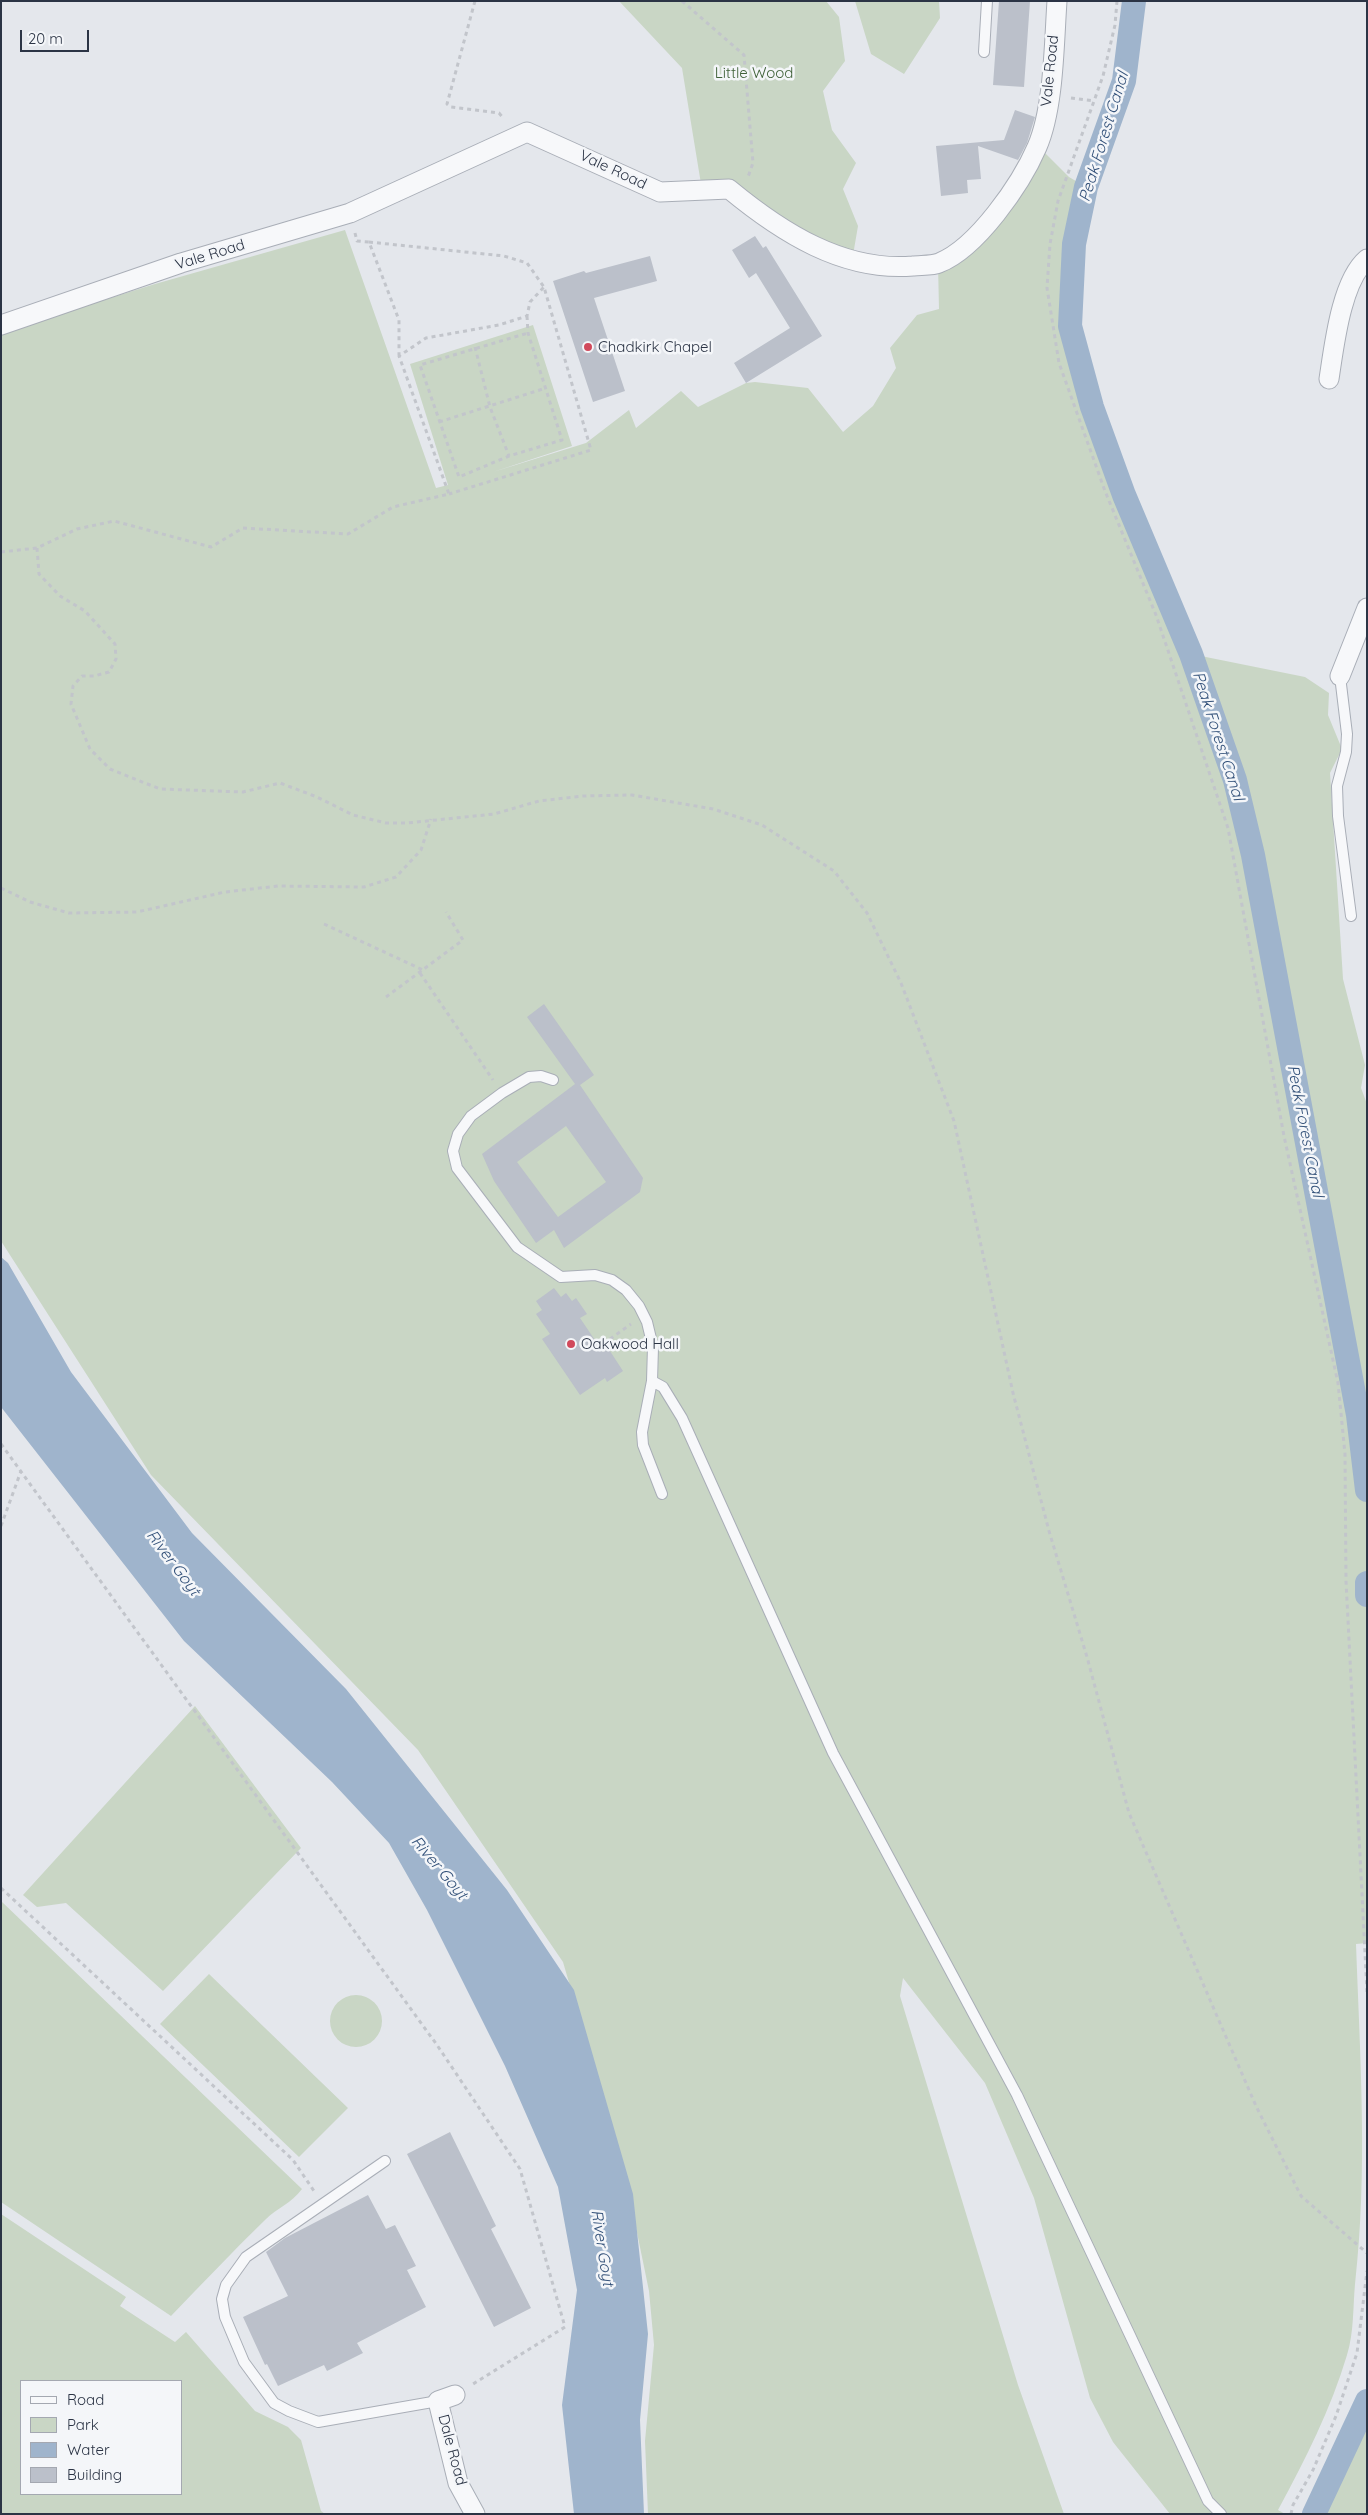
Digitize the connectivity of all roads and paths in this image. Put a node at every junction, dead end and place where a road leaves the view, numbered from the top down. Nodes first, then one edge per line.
1 (475, 1) edge
2 (682, 1) edge
3 (987, 1) edge
4 (1057, 1) edge
5 (1117, 1) edge
6 (984, 52) dead end
7 (504, 119) dead end
8 (753, 163) dead end
9 (350, 213) junction
10 (369, 242) junction
11 (1367, 259) edge
12 (544, 287) junction
13 (527, 316) junction
14 (1, 325) edge
15 (528, 333) junction
16 (475, 348) junction
17 (399, 356) junction
18 (1329, 379) dead end
19 (546, 388) junction
20 (490, 407) junction
21 (438, 422) junction
22 (509, 456) junction
23 (450, 494) junction
24 (37, 548) junction
25 (1, 552) edge
26 (1367, 608) edge
27 (1340, 676) joint
28 (431, 820) junction
29 (1, 888) edge
30 (446, 912) dead end
31 (1352, 916) dead end
32 (324, 924) dead end
33 (421, 971) junction
34 (386, 997) dead end
35 (553, 1080) dead end
36 (502, 1093) junction
37 (644, 1315) junction
38 (610, 1339) dead end
39 (652, 1381) junction
40 (1, 1444) edge
41 (21, 1471) junction
42 (662, 1494) dead end
43 (1, 1526) edge
44 (1, 1888) edge
45 (1367, 1992) edge
46 (385, 2161) dead end
47 (323, 2204) junction
48 (1367, 2253) edge
49 (1367, 2271) edge
50 (447, 2398) junction
51 (475, 2514) edge
52 (1221, 2514) edge
53 (1291, 2514) edge

1 - 7 path
2 - 8 path
3 - 6 lane
4 - 9 street, Vale Road
5 - 45 path
9 - 10 path
9 - 14 street, Vale Road
10 - 12 path
10 - 17 path
11 - 18 street
12 - 13 path
12 - 23 path
13 - 15 path
13 - 17 path
15 - 16 path
15 - 19 path
16 - 20 path
16 - 21 path
17 - 23 path
19 - 20 path
19 - 22 path
20 - 21 path
20 - 22 path
21 - 22 path
23 - 24 path
24 - 25 path
24 - 28 path
26 - 27 street
27 - 31 lane
28 - 29 path
28 - 48 path
30 - 33 path
32 - 33 path
33 - 34 path
33 - 36 path
35 - 36 lane
36 - 37 lane
37 - 38 path
37 - 39 lane
39 - 42 lane
39 - 52 lane
40 - 41 path
41 - 43 path
41 - 50 path
44 - 47 path
46 - 47 lane
47 - 50 lane
49 - 53 path
50 - 51 street, Dale Road

